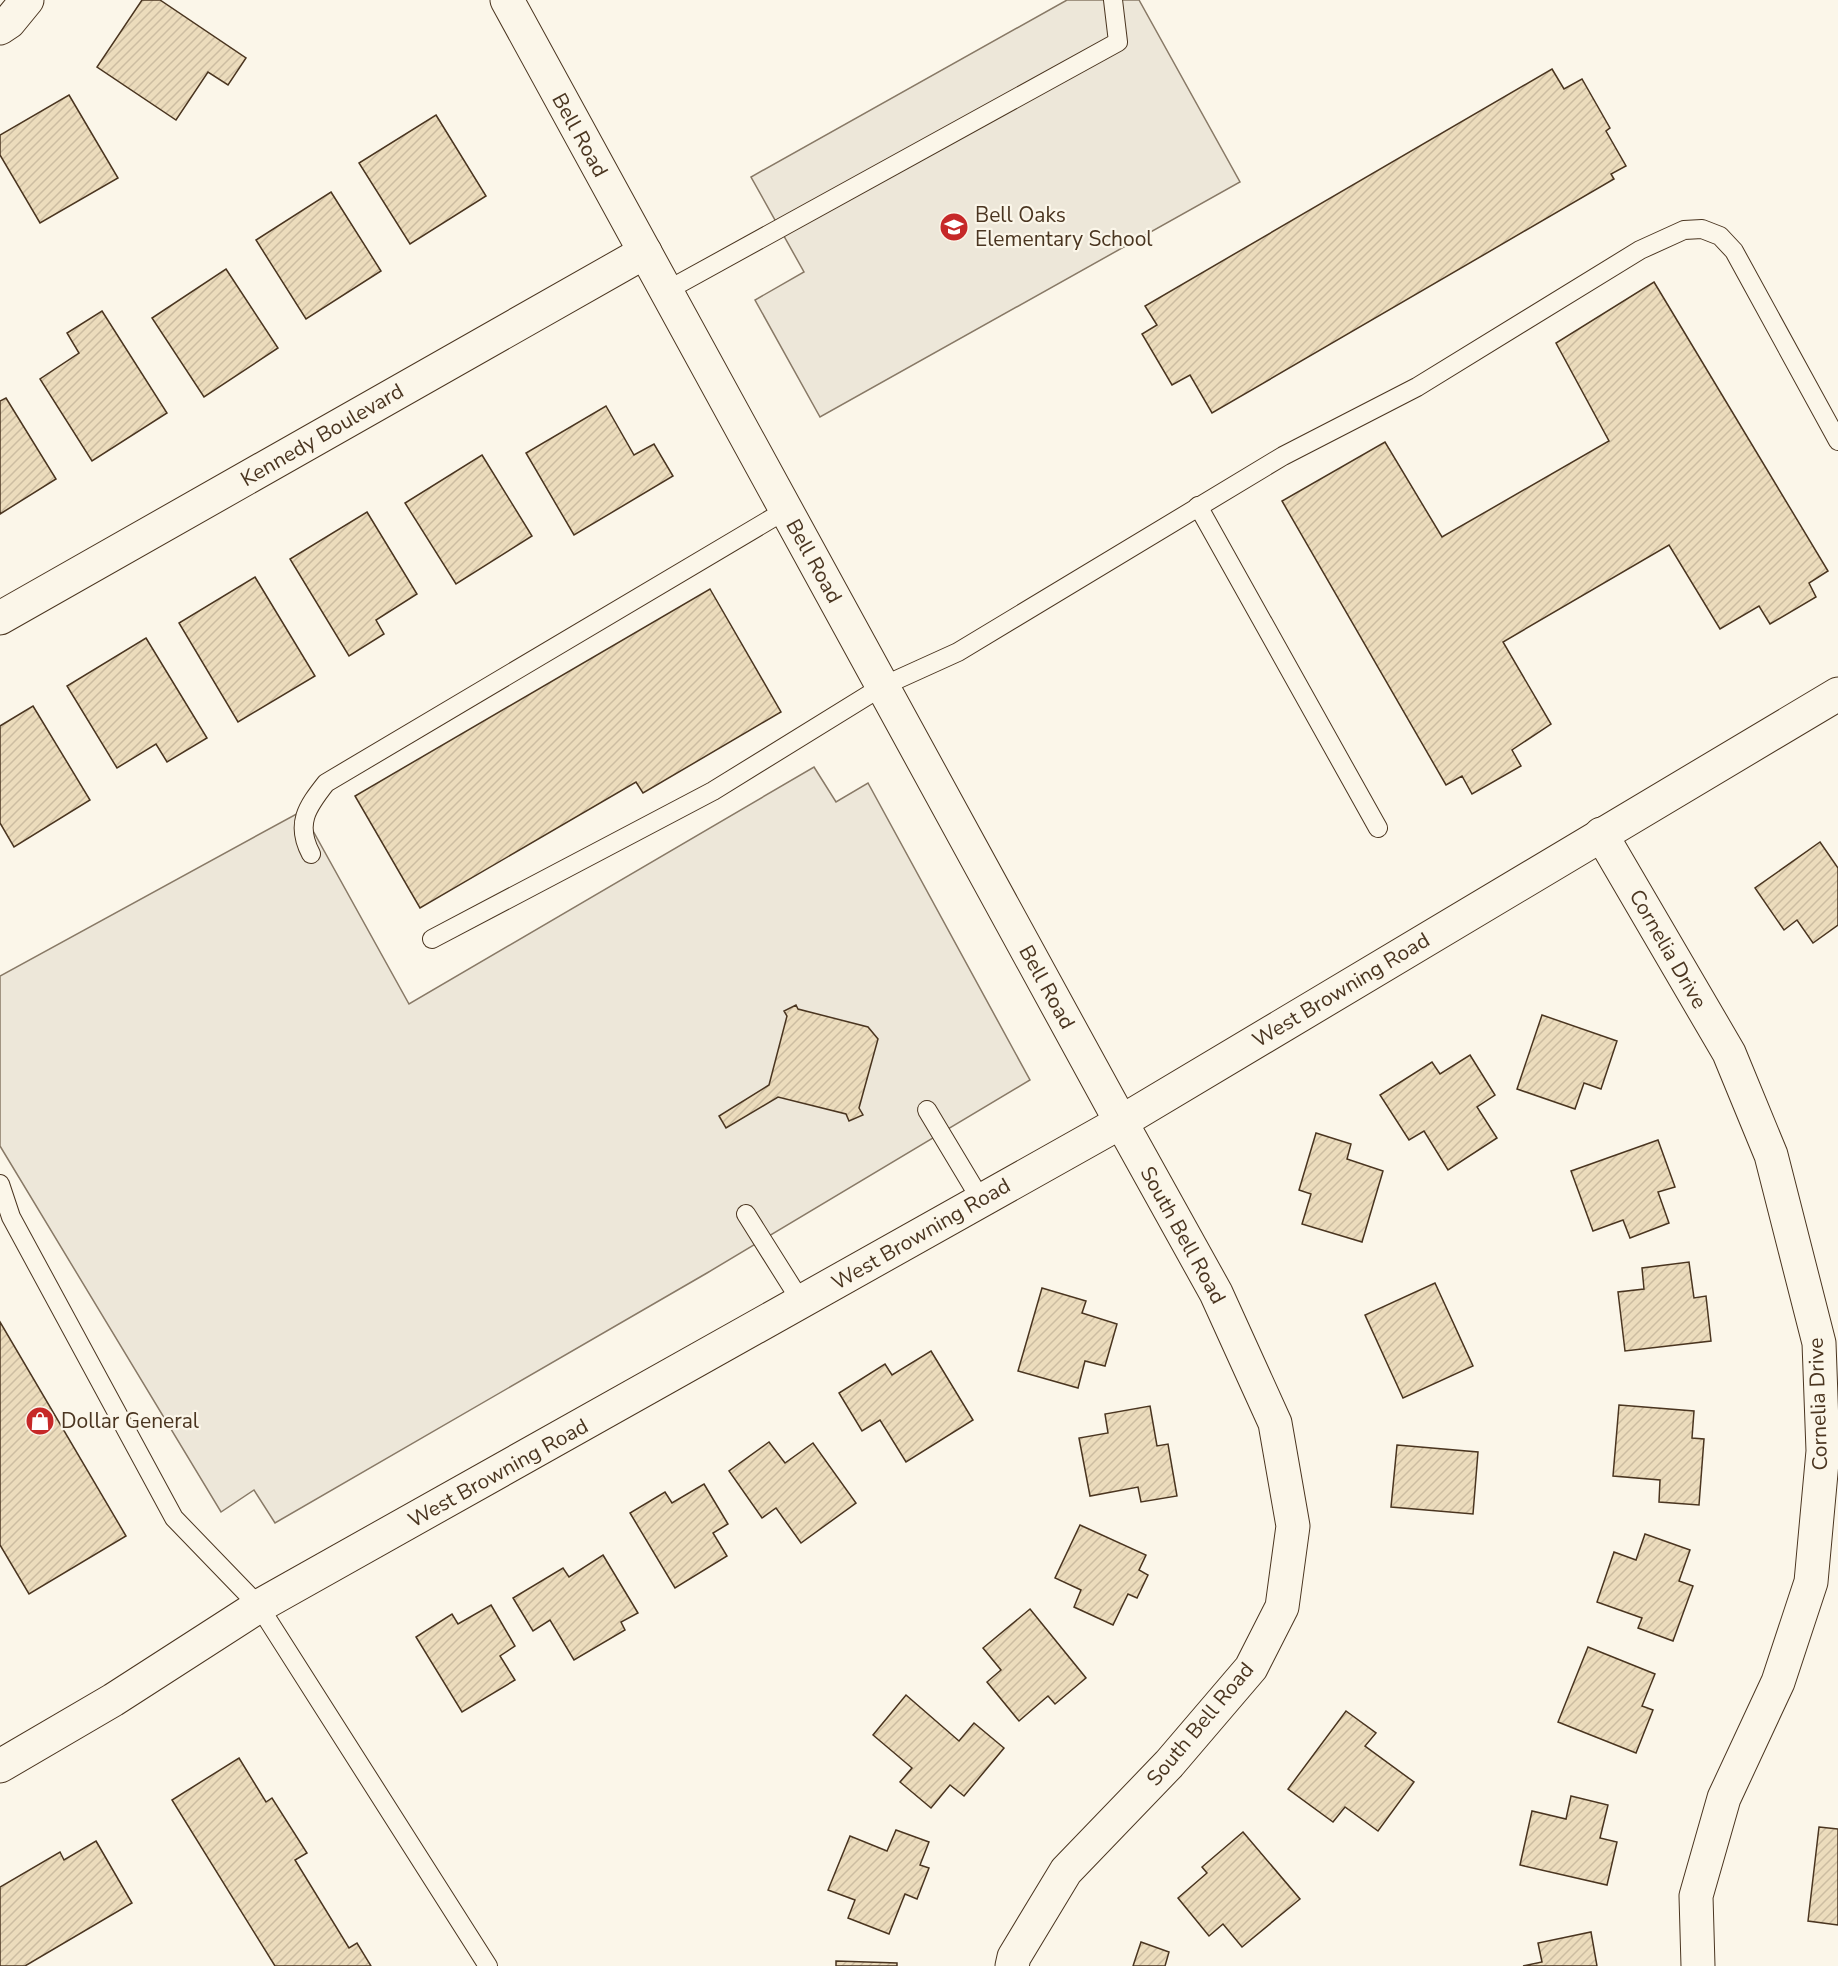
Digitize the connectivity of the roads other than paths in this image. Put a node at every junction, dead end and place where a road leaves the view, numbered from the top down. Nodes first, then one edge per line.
1 (27, 0) edge
2 (507, 0) edge
3 (1113, 0) edge
4 (0, 28) edge
5 (645, 252) junction
6 (666, 291) junction
7 (1838, 441) edge
8 (1198, 506) junction
9 (786, 510) junction
10 (0, 618) edge
11 (883, 686) junction
12 (1838, 694) edge
13 (1378, 828) dead end
14 (1600, 834) junction
15 (311, 854) dead end
16 (432, 939) dead end
17 (927, 1110) dead end
18 (1121, 1122) junction
19 (0, 1184) edge
20 (981, 1200) junction
21 (746, 1214) dead end
22 (802, 1303) junction
23 (259, 1606) junction
24 (0, 1766) edge
25 (488, 1966) edge
26 (1012, 1966) edge
27 (1698, 1966) edge

1 - 4 street
2 - 5 street, Bell Road
3 - 6 lane
5 - 6 street, Bell Road
5 - 10 street, Kennedy Boulevard
6 - 9 street, Bell Road
7 - 8 lane
8 - 11 lane
8 - 13 lane
9 - 11 street, Bell Road
9 - 15 lane
11 - 16 lane
11 - 18 street, Bell Road
12 - 14 street, West Browning Road
14 - 18 street, West Browning Road
14 - 27 street, Cornelia Drive
17 - 20 lane
18 - 20 street, West Browning Road
18 - 26 street, South Bell Road
19 - 23 lane
20 - 22 street, West Browning Road
21 - 22 lane
22 - 23 street, West Browning Road
23 - 24 street, West Browning Road
23 - 25 lane

